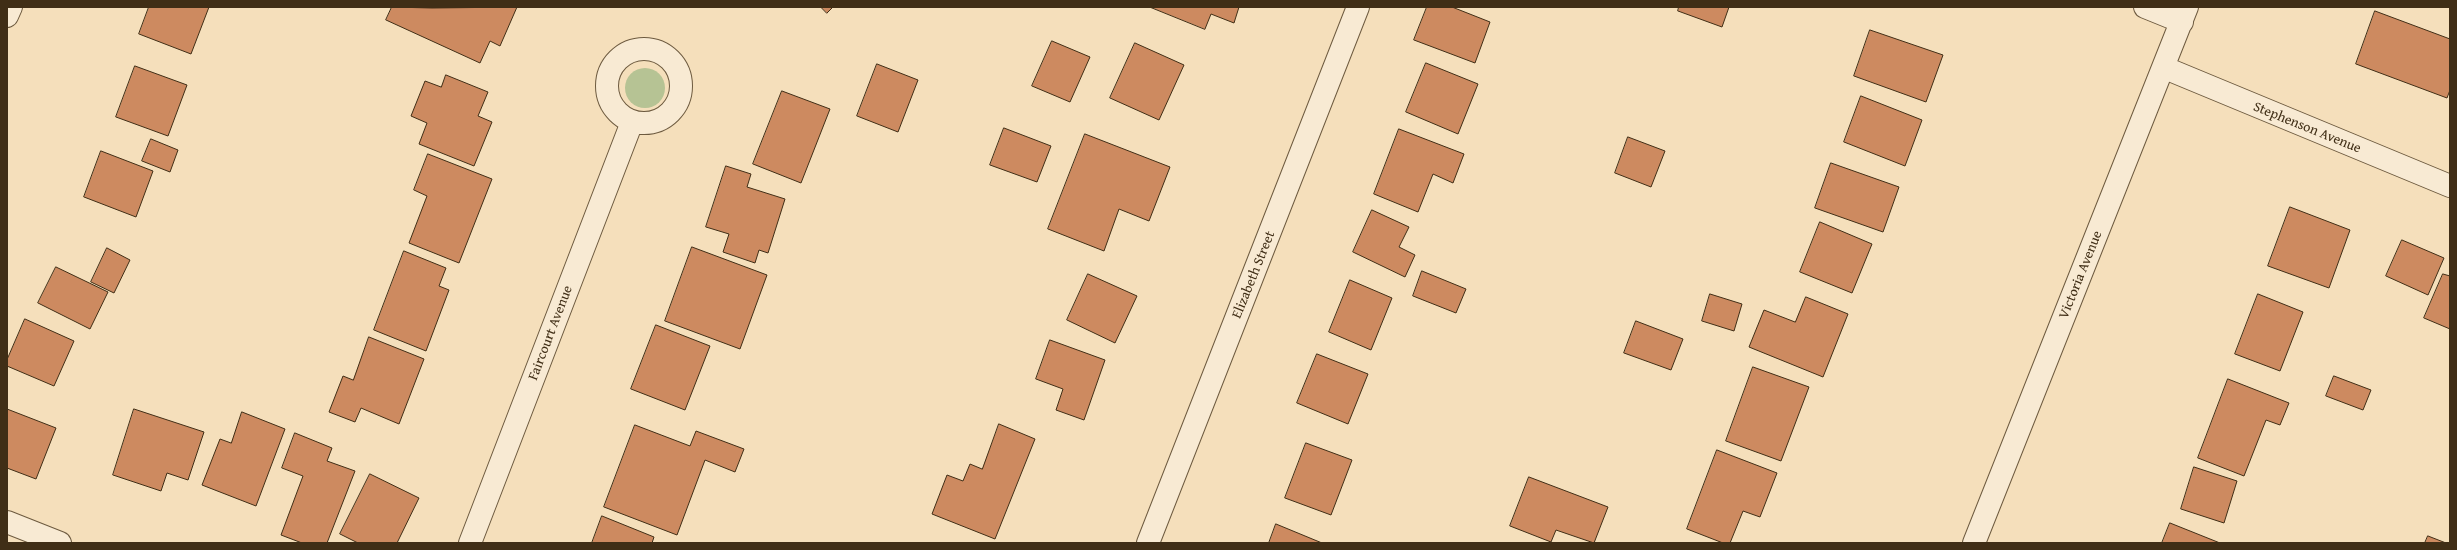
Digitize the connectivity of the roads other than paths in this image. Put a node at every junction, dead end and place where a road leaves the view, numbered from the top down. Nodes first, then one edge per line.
1 (10, 7) edge
2 (1358, 7) edge
3 (2145, 7) edge
4 (2184, 15) edge
5 (7, 16) edge
6 (2165, 68) junction
7 (632, 122) dead end
8 (2450, 186) edge
9 (7, 522) edge
10 (60, 543) edge
11 (470, 543) edge
12 (1148, 543) edge
13 (1974, 543) edge

1 - 5 street
2 - 12 street, Elizabeth Street
3 - 4 street
4 - 6 street, Victoria Avenue
6 - 8 street, Stephenson Avenue
6 - 13 street, Victoria Avenue
7 - 11 street, Faircourt Avenue
9 - 10 street

